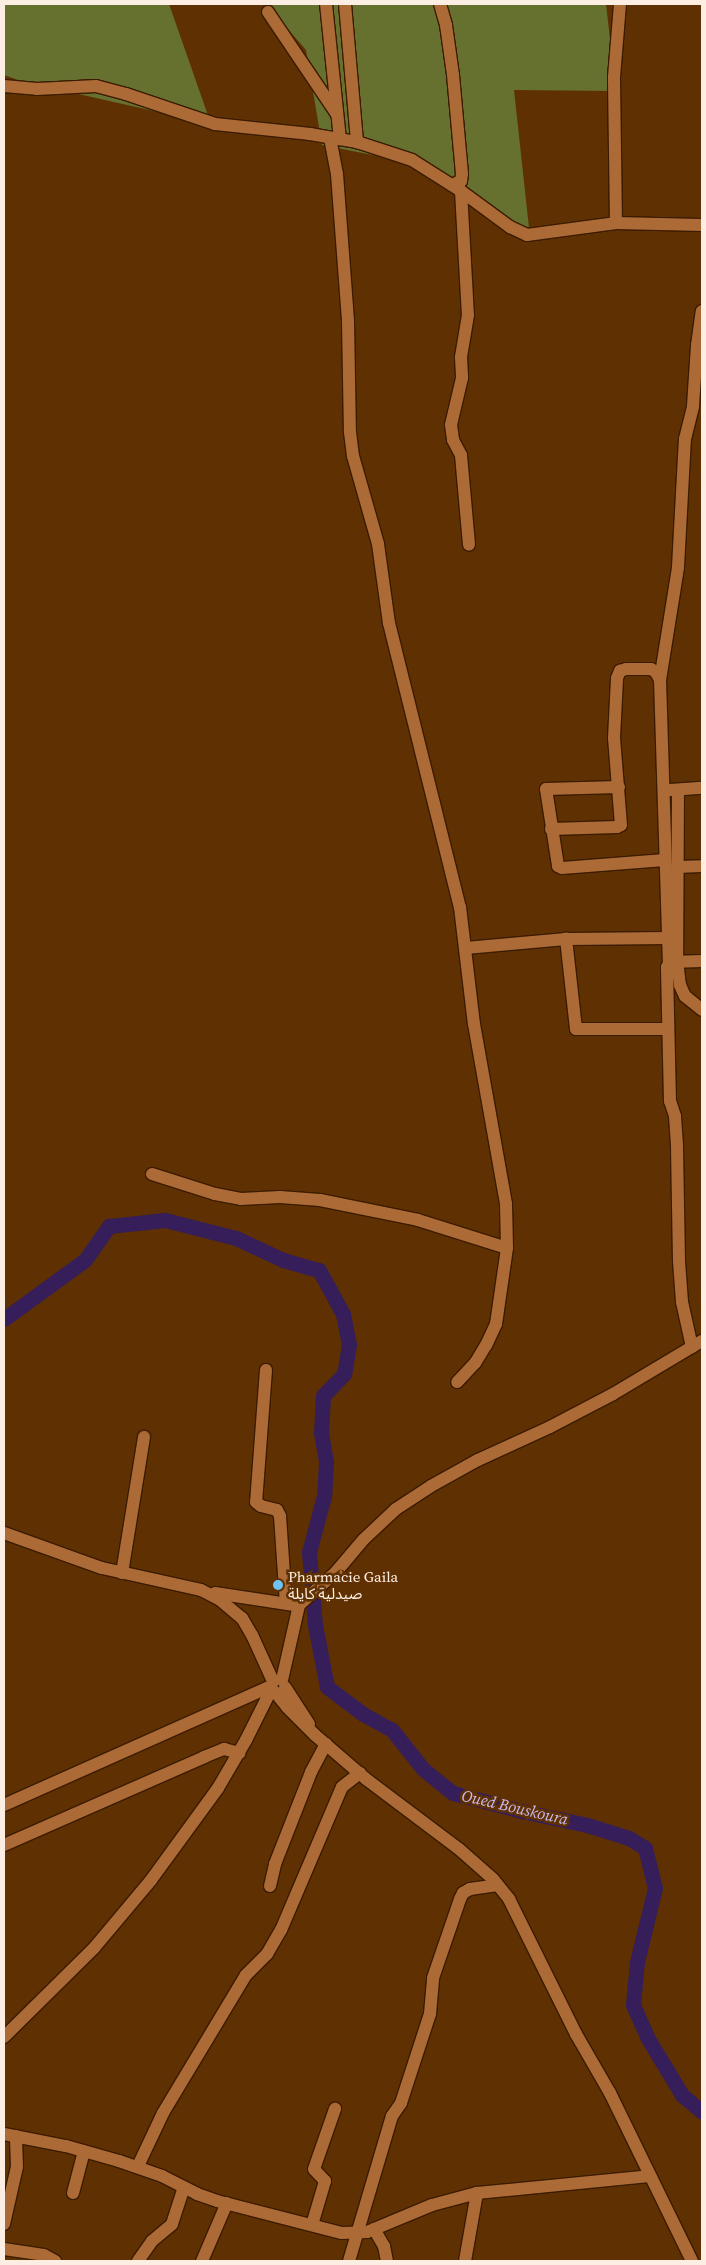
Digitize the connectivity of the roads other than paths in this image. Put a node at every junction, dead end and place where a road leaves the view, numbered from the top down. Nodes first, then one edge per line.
1 (326, 4) edge
2 (345, 4) edge
3 (440, 4) edge
4 (620, 4) edge
5 (268, 12) dead end
6 (4, 86) edge
7 (337, 115) junction
8 (335, 138) junction
9 (357, 142) junction
10 (457, 188) junction
11 (616, 223) junction
12 (702, 224) edge
13 (702, 311) edge
14 (469, 545) dead end
15 (660, 680) junction
16 (619, 787) junction
17 (702, 788) edge
18 (662, 790) junction
19 (678, 790) junction
20 (550, 829) junction
21 (665, 860) junction
22 (702, 866) edge
23 (677, 867) junction
24 (671, 932) junction
25 (566, 939) junction
26 (466, 948) junction
27 (702, 961) edge
28 (673, 962) junction
29 (702, 1010) edge
30 (667, 1029) junction
31 (152, 1174) dead end
32 (507, 1248) junction
33 (697, 1344) edge
34 (266, 1370) dead end
35 (457, 1382) dead end
36 (144, 1437) dead end
37 (4, 1533) edge
38 (122, 1573) junction
39 (201, 1590) junction
40 (293, 1605) junction
41 (276, 1686) junction
42 (326, 1744) junction
43 (239, 1753) junction
44 (360, 1773) junction
45 (4, 1805) edge
46 (4, 1845) edge
47 (498, 1885) junction
48 (270, 1886) dead end
49 (4, 2037) edge
50 (335, 2108) dead end
51 (10, 2135) edge
52 (84, 2151) junction
53 (138, 2166) junction
54 (649, 2176) junction
55 (184, 2188) junction
56 (73, 2192) dead end
57 (477, 2193) junction
58 (227, 2203) junction
59 (4, 2224) edge
60 (312, 2225) junction
61 (374, 2229) junction
62 (358, 2234) junction
63 (4, 2250) edge
64 (55, 2261) edge
65 (138, 2261) edge
66 (202, 2261) edge
67 (350, 2261) edge
68 (387, 2261) edge
69 (465, 2261) edge
70 (692, 2261) edge

1 - 7 street
2 - 9 street
3 - 10 street
4 - 11 street
5 - 7 street
6 - 8 street
7 - 8 street
8 - 9 street
8 - 26 street
9 - 10 street
10 - 11 street
10 - 14 street
11 - 12 street
13 - 15 street
15 - 16 street
15 - 18 street
16 - 20 street
16 - 20 street
17 - 19 street
18 - 19 street
18 - 21 street
19 - 23 street
20 - 21 street
21 - 24 street
22 - 23 street
23 - 24 street
24 - 25 street
24 - 28 street
25 - 26 street
25 - 30 street
26 - 32 street
27 - 28 street
28 - 29 street
28 - 30 street
30 - 33 street
31 - 32 street
32 - 35 street
33 - 40 street
34 - 40 street
36 - 38 street
37 - 38 street
38 - 39 street
39 - 40 street
39 - 41 street
40 - 41 street
41 - 42 street
41 - 43 street
41 - 45 street
42 - 44 street
42 - 48 street
43 - 46 street
43 - 49 street
44 - 47 street
44 - 53 street
47 - 54 street
47 - 62 street
50 - 60 street
51 - 52 street
51 - 59 street
52 - 53 street
52 - 56 street
53 - 55 street
54 - 57 street
54 - 70 street
55 - 58 street
55 - 65 street
57 - 61 street
57 - 69 street
58 - 60 street
58 - 66 street
60 - 62 street
61 - 62 street
61 - 68 street
62 - 67 street
63 - 64 street

